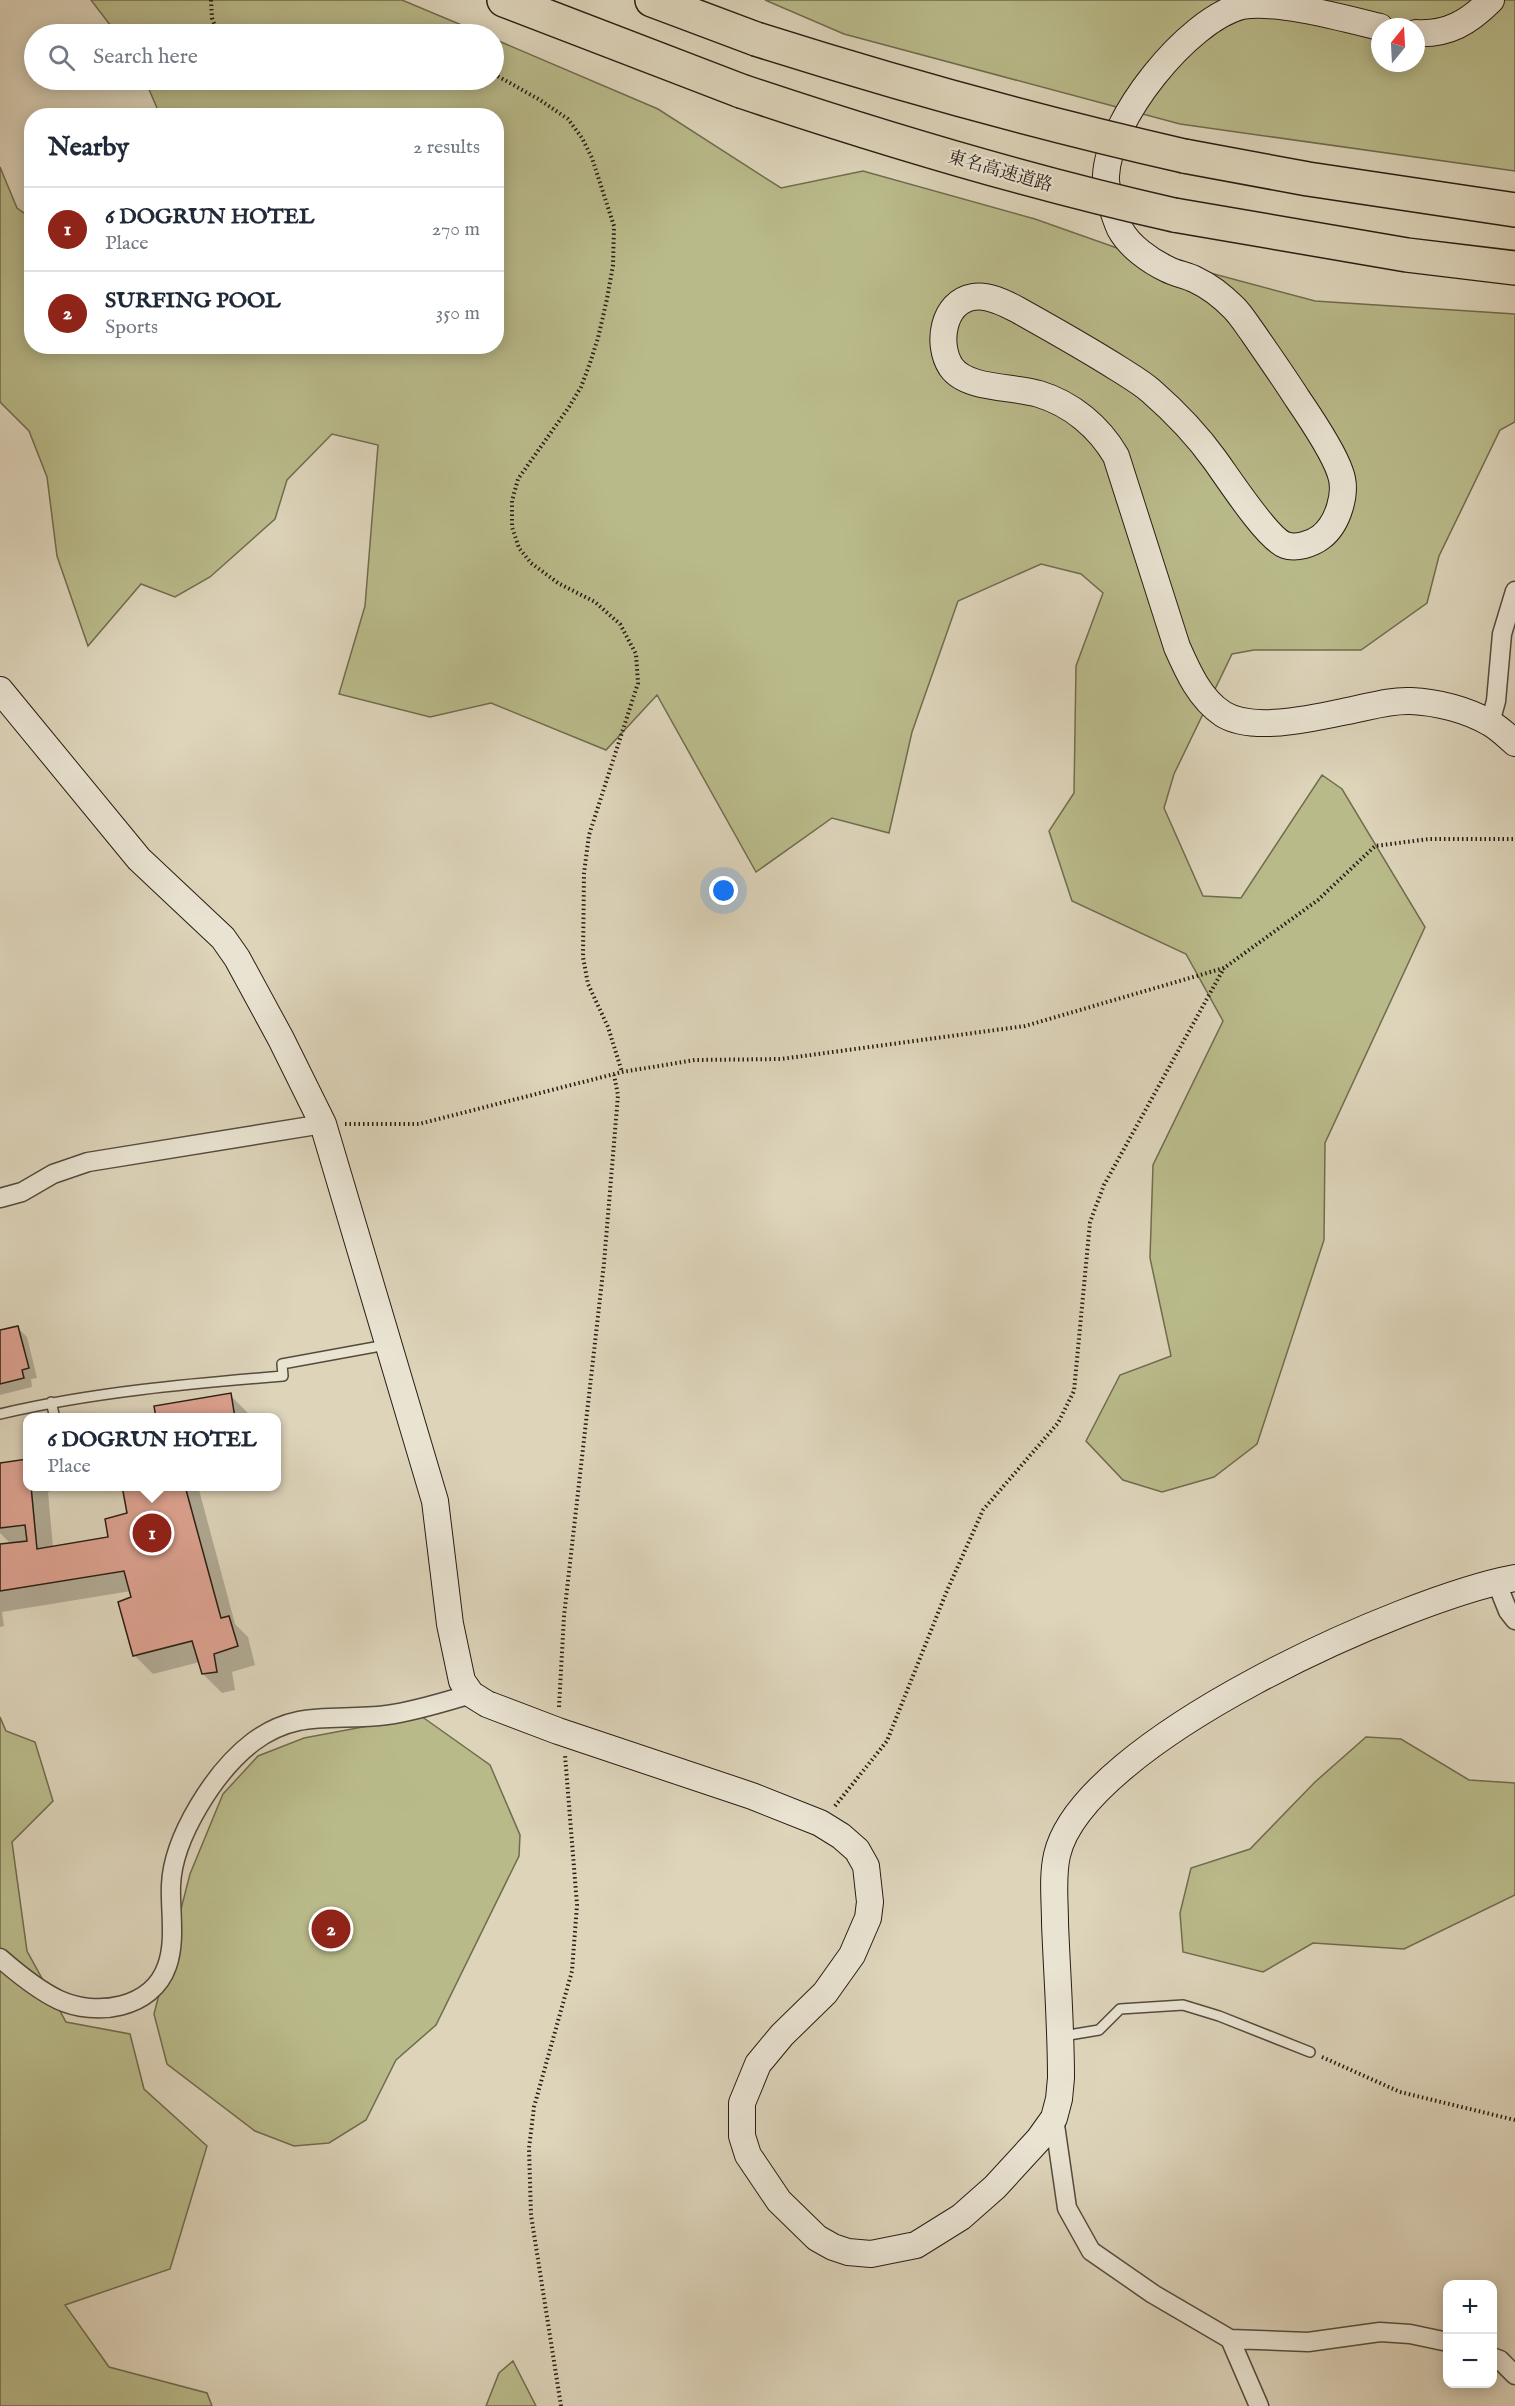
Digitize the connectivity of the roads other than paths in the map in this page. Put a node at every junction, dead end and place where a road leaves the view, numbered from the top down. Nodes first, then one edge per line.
1 (504, 0) edge
2 (652, 0) edge
3 (1491, 0) edge
4 (1371, 25) edge
5 (1425, 34) edge
6 (1515, 210) edge
7 (1515, 268) edge
8 (1515, 591) edge
9 (0, 690) edge
10 (1490, 723) junction
11 (1515, 743) edge
12 (323, 1124) junction
13 (0, 1198) edge
14 (388, 1345) junction
15 (51, 1402) junction
16 (54, 1413) edge
17 (0, 1414) edge
18 (1506, 1580) edge
19 (1515, 1620) edge
20 (471, 1694) junction
21 (0, 1958) edge
22 (1061, 2037) junction
23 (1310, 2052) road end
24 (1054, 2118) junction
25 (1230, 2339) junction
26 (1443, 2341) edge
27 (1497, 2359) edge
28 (1515, 2375) edge
29 (1259, 2406) edge

1 - 7 highway, 東名高速道路, bridge
2 - 6 highway, bridge
3 - 5 street
4 - 10 street
8 - 10 street
9 - 12 street
10 - 11 street
12 - 13 street
12 - 14 street
14 - 15 lane
14 - 20 street
15 - 16 lane
15 - 17 lane
18 - 19 street
18 - 22 street
20 - 21 street
20 - 24 street
22 - 23 lane
22 - 24 street
24 - 25 street
25 - 26 street
25 - 29 street
27 - 28 street

